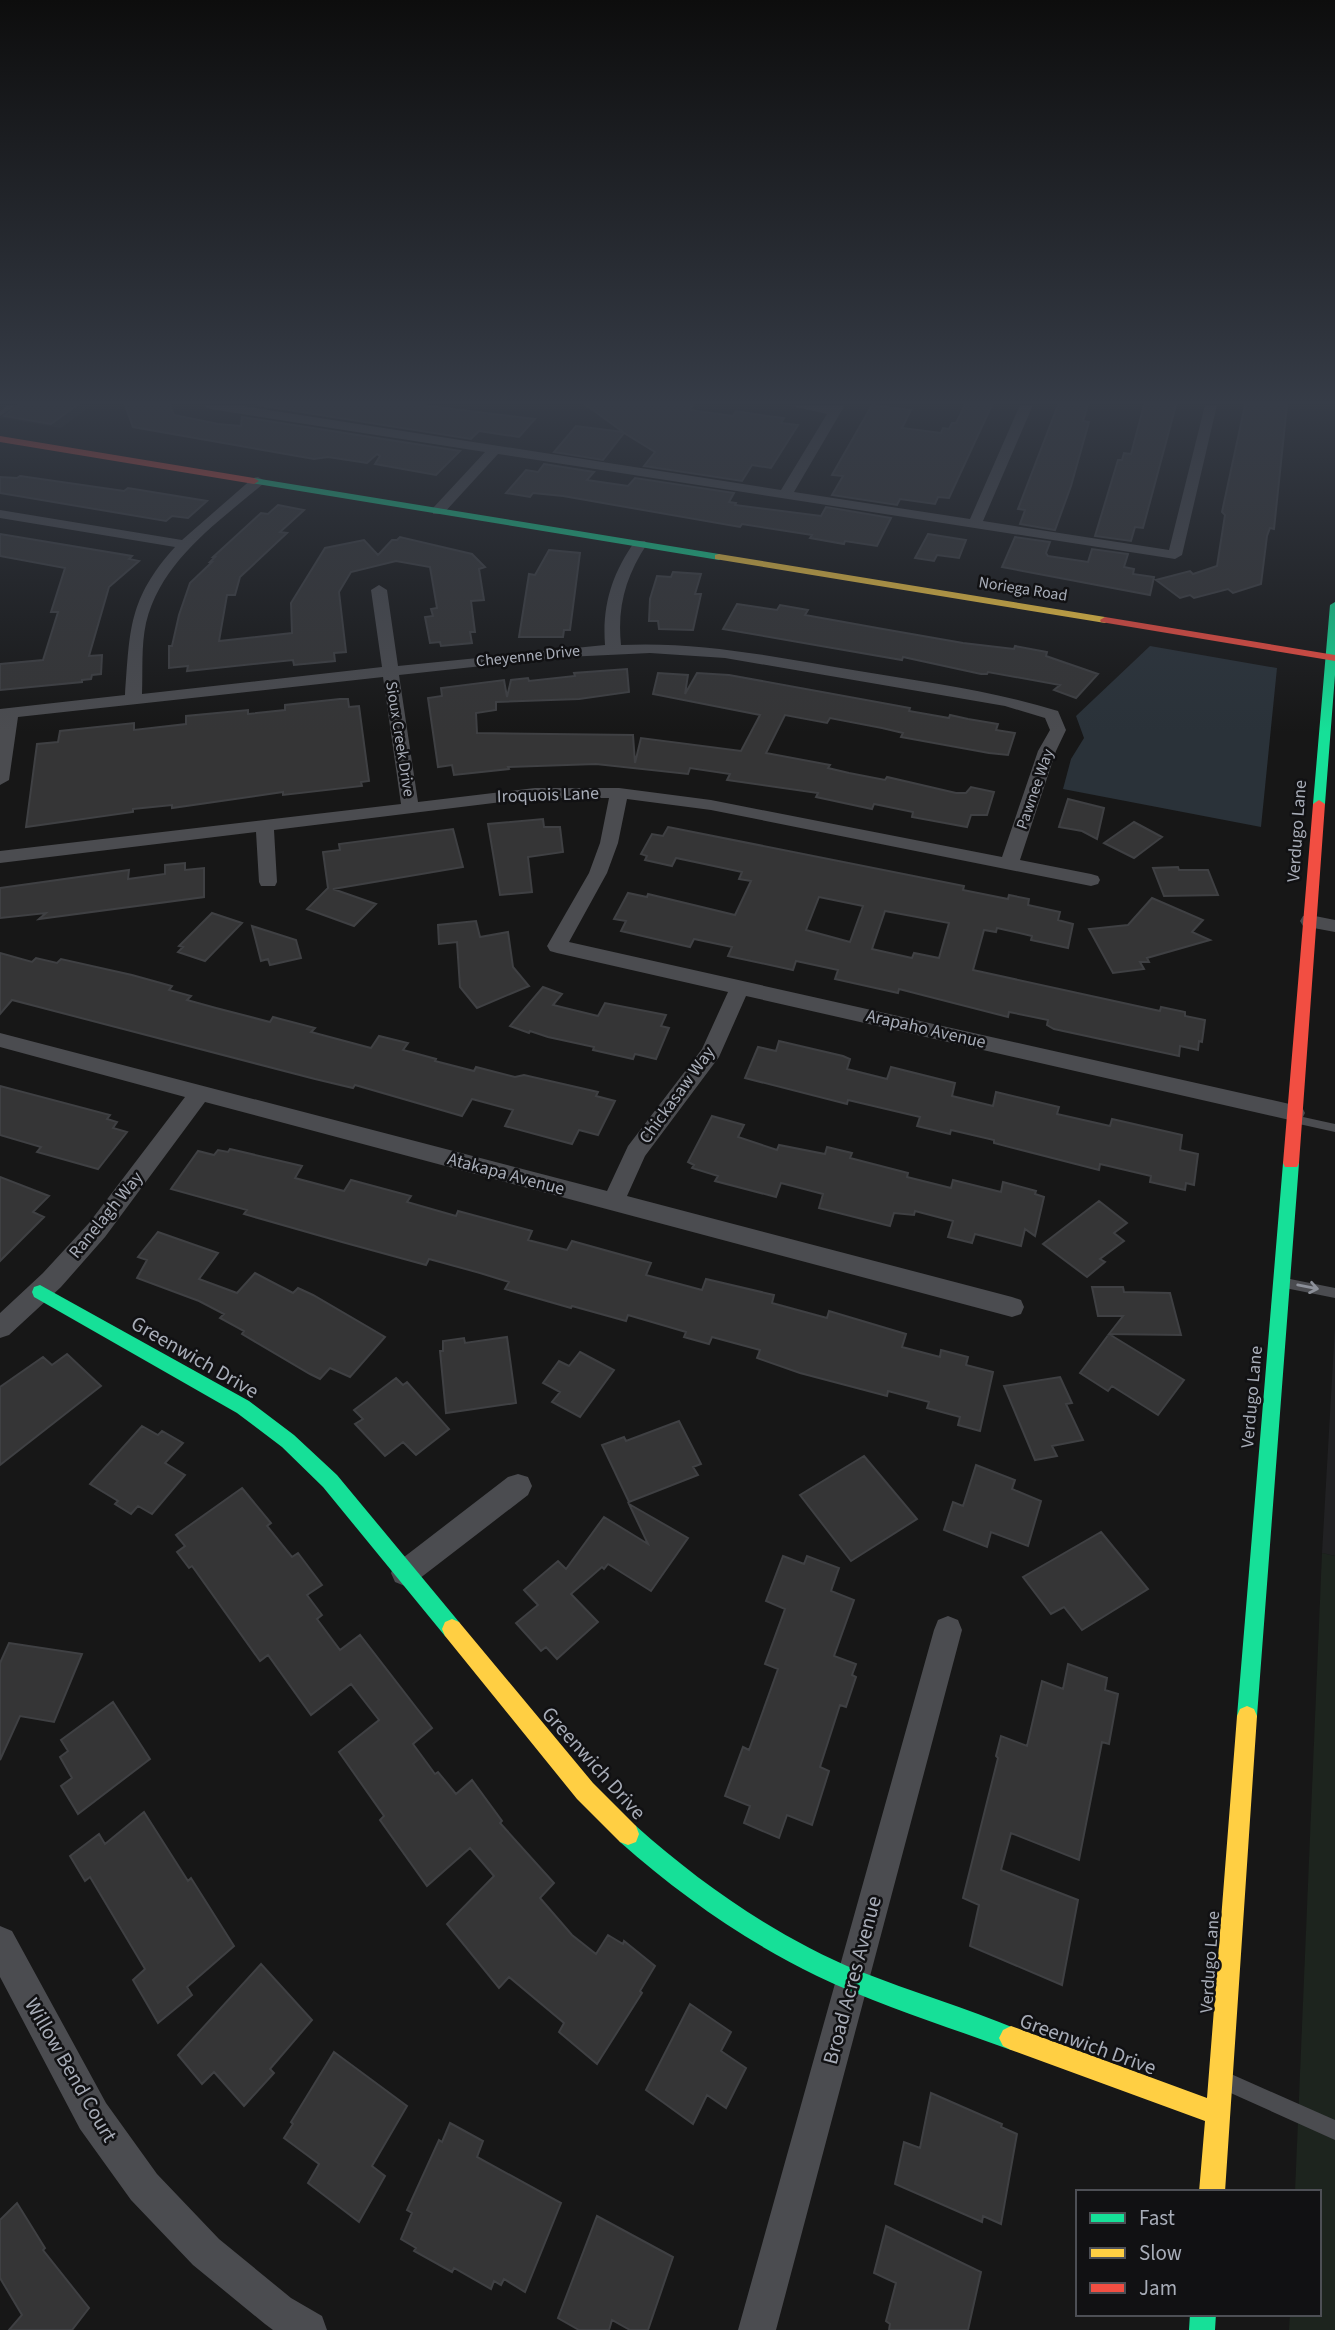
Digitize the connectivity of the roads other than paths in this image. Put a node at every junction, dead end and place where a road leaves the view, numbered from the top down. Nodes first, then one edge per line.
1 (0, 514) edge
2 (221, 514) edge
3 (455, 514) edge
4 (910, 514) edge
5 (979, 514) edge
6 (1185, 514) edge
7 (975, 524) junction
8 (640, 544) junction
9 (186, 545) junction
10 (379, 590) dead end
11 (1335, 605) edge
12 (613, 648) junction
13 (1333, 657) edge
14 (390, 671) junction
15 (133, 699) junction
16 (5, 713) edge
17 (1052, 715) joint
18 (0, 780) edge
19 (619, 793) junction
20 (410, 807) junction
21 (265, 825) junction
22 (0, 857) edge
23 (1009, 865) junction
24 (1091, 880) dead end
25 (268, 882) dead end
26 (1310, 921) junction
27 (1335, 926) edge
28 (740, 987) junction
29 (0, 1040) edge
30 (200, 1093) junction
31 (1294, 1116) junction
32 (1335, 1128) edge
33 (613, 1202) junction
34 (1281, 1282) junction
35 (40, 1292) junction
36 (1335, 1293) edge
37 (1012, 1307) dead end
38 (0, 1328) edge
39 (518, 1486) dead end
40 (405, 1573) junction
41 (948, 1630) dead end
42 (0, 1943) edge
43 (853, 1980) junction
44 (1221, 2079) junction
45 (1218, 2115) junction
46 (1335, 2130) edge
47 (1213, 2190) edge
48 (308, 2330) edge
49 (757, 2330) edge

1 - 9 street
2 - 9 street
3 - 8 street, Noriega Road
4 - 7 street
5 - 7 street
6 - 7 street
8 - 12 street
8 - 13 street, Noriega Road
9 - 15 street
10 - 14 street, Sioux Creek Drive
11 - 13 street, Verdugo Lane
12 - 14 street, Cheyenne Drive
12 - 17 street, Cheyenne Drive
13 - 26 street, Verdugo Lane
14 - 15 street, Cheyenne Drive
14 - 20 street, Sioux Creek Drive
15 - 16 street, Cheyenne Drive
16 - 18 street
17 - 23 street, Pawnee Way
19 - 20 street, Iroquois Lane
19 - 23 street, Iroquois Lane
19 - 28 street, Arapaho Avenue
20 - 21 street, Iroquois Lane
21 - 22 street, Iroquois Lane
21 - 25 street
23 - 24 street, Iroquois Lane
26 - 27 street
26 - 31 street, Verdugo Lane
28 - 31 street, Arapaho Avenue
28 - 33 street, Chickasaw Way
29 - 30 street, Atakapa Avenue
30 - 33 street, Atakapa Avenue
30 - 35 street, Ranelagh Way
31 - 32 lane
31 - 34 street, Verdugo Lane
33 - 37 street, Atakapa Avenue
34 -> 36 lane
34 - 44 street, Verdugo Lane
35 - 38 street, Ranelagh Way
35 - 40 street, Greenwich Drive
39 - 40 street
40 - 43 street, Greenwich Drive
41 - 43 street, Broad Acres Avenue
42 - 48 street, Willow Bend Court
43 - 45 street, Greenwich Drive
43 - 49 street, Broad Acres Avenue
44 - 45 street, Verdugo Lane
44 - 46 lane
45 - 47 street, Verdugo Lane

